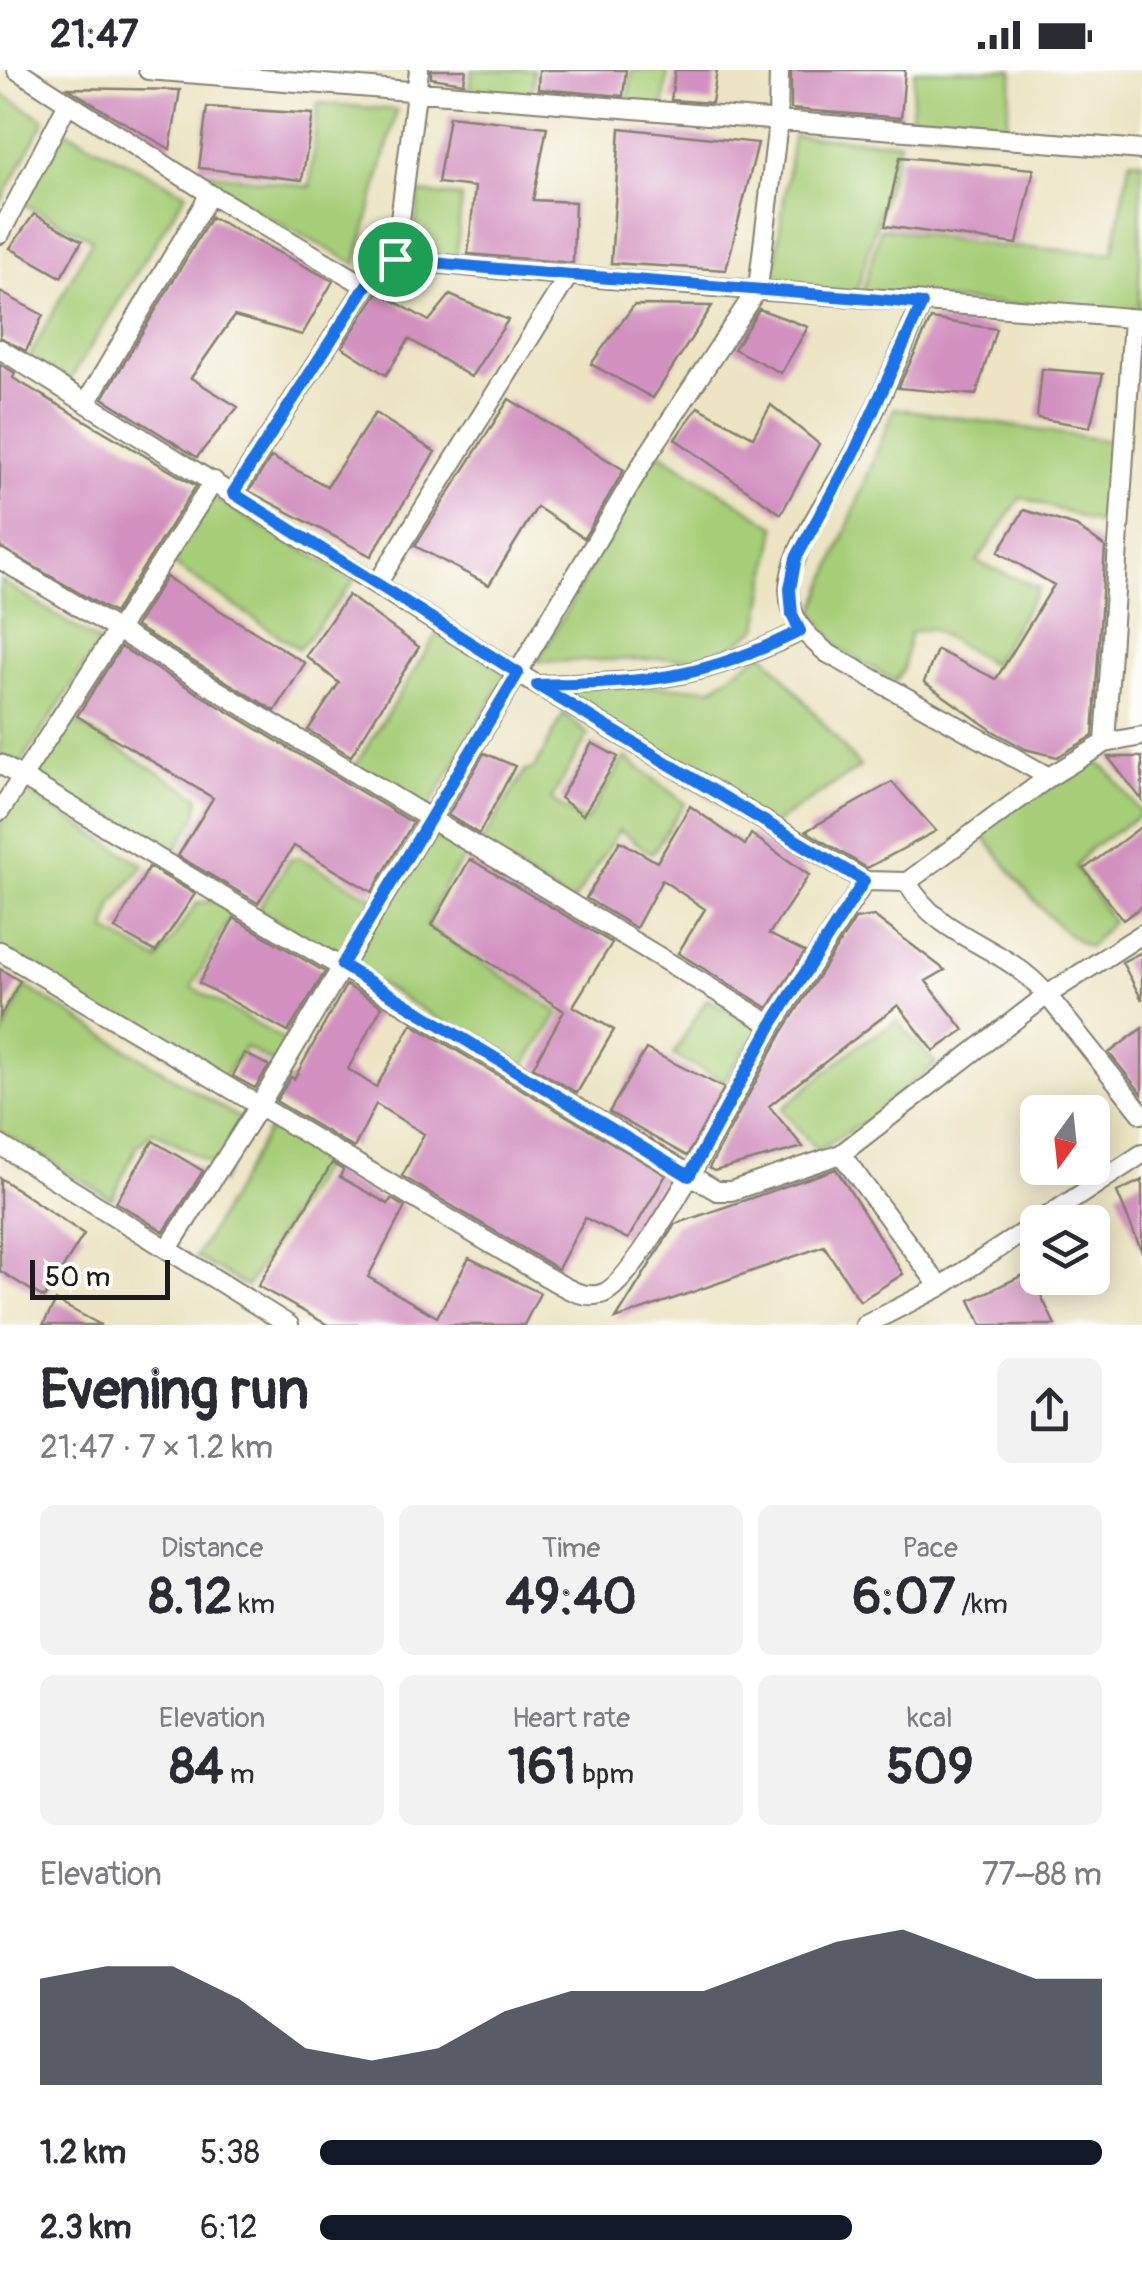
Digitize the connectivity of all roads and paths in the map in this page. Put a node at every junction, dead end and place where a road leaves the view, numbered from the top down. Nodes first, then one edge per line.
1 (17, 70) edge
2 (148, 70) edge
3 (419, 70) edge
4 (779, 70) edge
5 (418, 95) junction
6 (68, 103) junction
7 (778, 124) junction
8 (1142, 150) edge
9 (210, 194) junction
10 (0, 234) edge
11 (395, 259) junction
12 (568, 278) junction
13 (366, 286) junction
14 (758, 288) junction
15 (922, 304) junction
16 (1138, 319) edge
17 (0, 349) edge
18 (88, 401) junction
19 (214, 481) junction
20 (233, 493) junction
21 (0, 559) edge
22 (378, 584) junction
23 (120, 631) junction
24 (800, 631) junction
25 (518, 673) junction
26 (537, 685) junction
27 (1142, 736) edge
28 (1105, 743) junction
29 (0, 764) edge
30 (21, 777) junction
31 (1050, 777) junction
32 (0, 811) edge
33 (430, 821) junction
34 (864, 881) junction
35 (907, 882) junction
36 (1142, 934) edge
37 (0, 951) edge
38 (342, 965) junction
39 (1047, 995) junction
40 (772, 1024) junction
41 (259, 1106) junction
42 (1142, 1114) edge
43 (0, 1144) edge
44 (841, 1154) junction
45 (1142, 1154) edge
46 (689, 1176) junction
47 (169, 1247) junction
48 (940, 1287) junction
49 (289, 1325) edge
50 (865, 1325) edge

1 - 6 street
2 - 5 street
3 - 5 street
4 - 7 street
5 - 7 street
5 - 11 street
6 - 9 street
6 - 10 street
7 - 8 street
7 - 14 street
9 - 13 street
9 - 18 street
11 - 12 street
11 - 13 street
12 - 14 street
12 - 22 street
13 - 20 street
14 - 15 street
14 - 25 street
15 - 16 street
15 - 24 street
16 - 28 street
17 - 18 street
18 - 19 street
19 - 20 street
19 - 23 street
20 - 22 street
21 - 23 street
22 - 25 street
23 - 30 street
23 - 33 street
24 - 26 street
24 - 31 street
25 - 26 street
25 - 33 street
26 - 34 street
27 - 28 street
28 - 31 street
29 - 30 street
30 - 32 street
30 - 38 street
31 - 35 street
33 - 38 street
33 - 40 street
34 - 35 street
34 - 40 street
35 - 39 street
36 - 39 street
37 - 41 street
38 - 41 street
38 - 46 street
39 - 42 street
39 - 44 street
40 - 46 street
41 - 46 street
41 - 47 street
43 - 47 street
44 - 46 street
44 - 48 street
45 - 48 street
47 - 49 street
48 - 50 street

